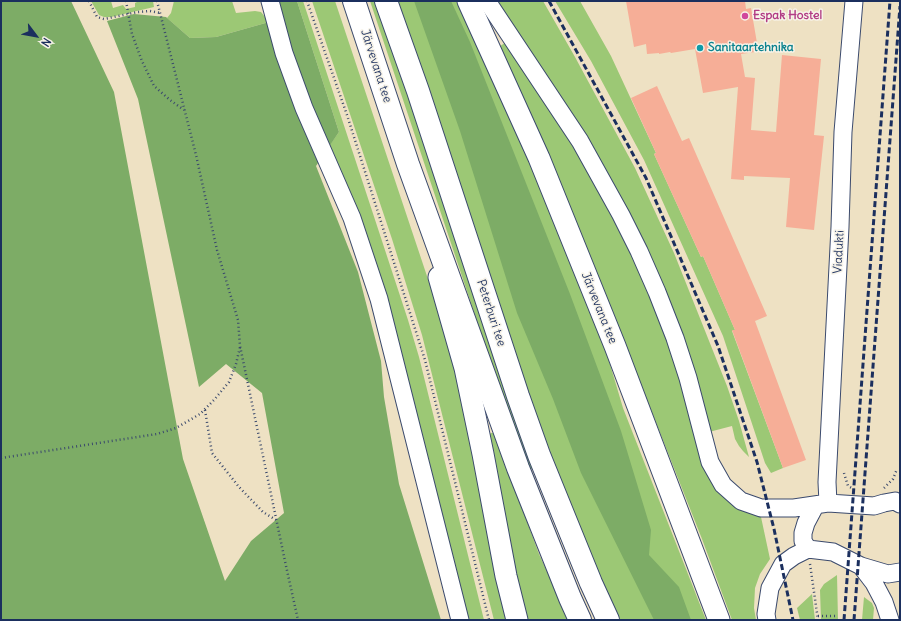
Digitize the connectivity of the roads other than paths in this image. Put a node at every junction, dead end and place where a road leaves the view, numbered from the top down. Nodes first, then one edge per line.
1 (270, 1) edge
2 (386, 1) edge
3 (468, 1) edge
4 (488, 1) edge
5 (854, 1) edge
6 (354, 7) edge
7 (408, 164) junction
8 (898, 499) edge
9 (821, 505) junction
10 (808, 549) junction
11 (861, 566) junction
12 (900, 572) edge
13 (460, 620) edge
14 (517, 620) edge
15 (580, 620) edge
16 (608, 620) edge
17 (718, 620) edge
18 (767, 620) edge
19 (890, 620) edge

1 - 13 street
2 - 16 highway, Peterburi tee
3 - 17 main road, Järvevana tee
4 - 9 street
5 - 9 street, Viadukti
6 - 7 highway, Järvevana tee
7 - 14 main road, Järvevana tee
7 - 15 highway
8 - 9 street
9 - 10 street
10 - 11 street
10 - 18 street
11 - 12 street
11 - 19 street

